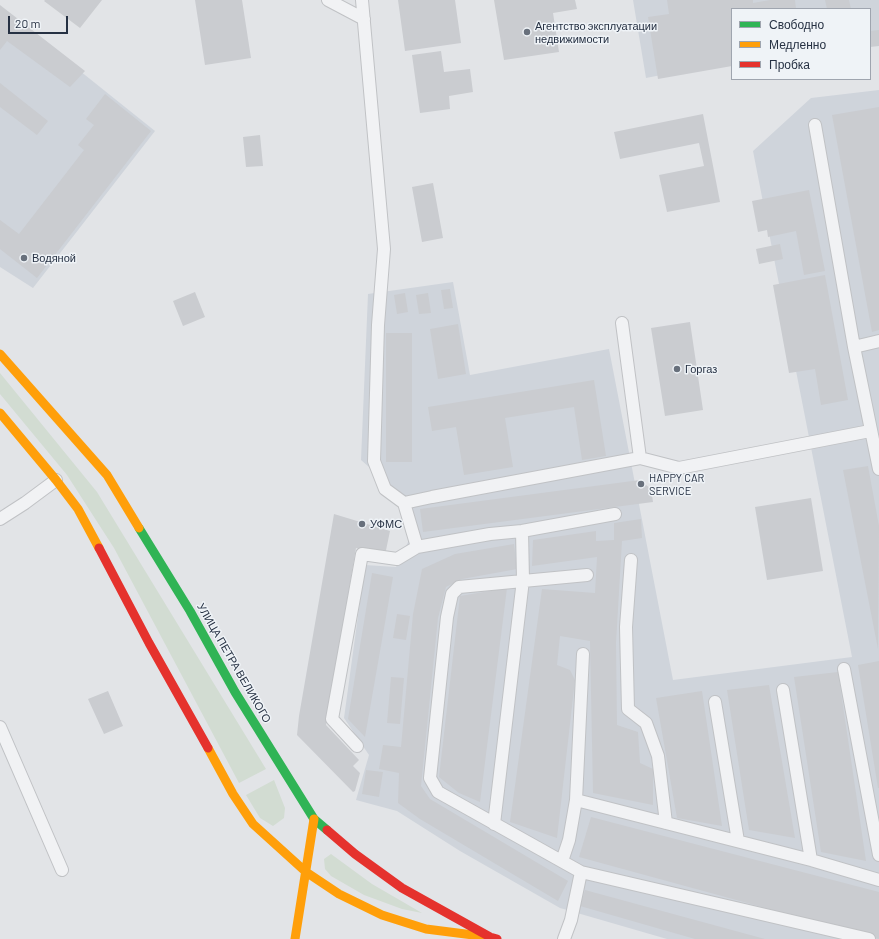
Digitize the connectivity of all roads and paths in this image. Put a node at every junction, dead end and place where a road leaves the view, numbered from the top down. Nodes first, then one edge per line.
1 (328, 0) edge
2 (362, 0) edge
3 (364, 20) junction
4 (815, 125) dead end
5 (622, 323) dead end
6 (879, 341) edge
7 (854, 347) junction
8 (0, 354) edge
9 (0, 412) edge
10 (870, 431) junction
11 (640, 458) junction
12 (879, 469) edge
13 (56, 480) junction
14 (404, 504) junction
15 (615, 514) dead end
16 (0, 518) edge
17 (522, 531) junction
18 (417, 547) junction
19 (631, 560) dead end
20 (587, 575) dead end
21 (523, 580) junction
22 (583, 654) dead end
23 (844, 669) dead end
24 (783, 690) dead end
25 (715, 702) dead end
26 (0, 726) edge
27 (357, 746) dead end
28 (576, 800) junction
29 (314, 819) junction
30 (666, 823) junction
31 (494, 824) junction
32 (738, 841) junction
33 (879, 855) edge
34 (811, 860) junction
35 (562, 861) junction
36 (62, 870) dead end
37 (306, 872) junction
38 (581, 872) junction
39 (879, 880) edge
40 (494, 938) edge
41 (295, 939) edge
42 (564, 939) edge
43 (869, 939) edge

1 - 3 lane
2 - 3 lane
3 - 14 lane
4 - 7 lane
5 - 11 lane
6 - 7 lane
7 - 10 lane
8 - 29 street, УЛИЦА ПЕТРА ВЕЛИКОГО
9 - 13 street, УЛИЦА ПЕТРА ВЕЛИКОГО
10 - 11 lane
10 - 12 lane
11 - 14 lane
13 - 16 lane
13 - 37 street, УЛИЦА ПЕТРА ВЕЛИКОГО
14 - 18 lane
15 - 17 lane
17 - 18 lane
17 - 21 lane
18 - 27 lane
19 - 30 lane
20 - 21 lane
21 - 31 lane
21 - 31 lane
22 - 28 lane
23 - 33 lane
24 - 34 lane
25 - 32 lane
26 - 36 lane
28 - 30 lane
28 - 35 lane
29 - 37 street
29 - 40 street, УЛИЦА ПЕТРА ВЕЛИКОГО
30 - 32 lane
31 - 35 lane
32 - 34 lane
34 - 39 lane
35 - 38 lane
37 - 40 street, УЛИЦА ПЕТРА ВЕЛИКОГО
37 - 41 street
38 - 42 lane
38 - 43 lane

